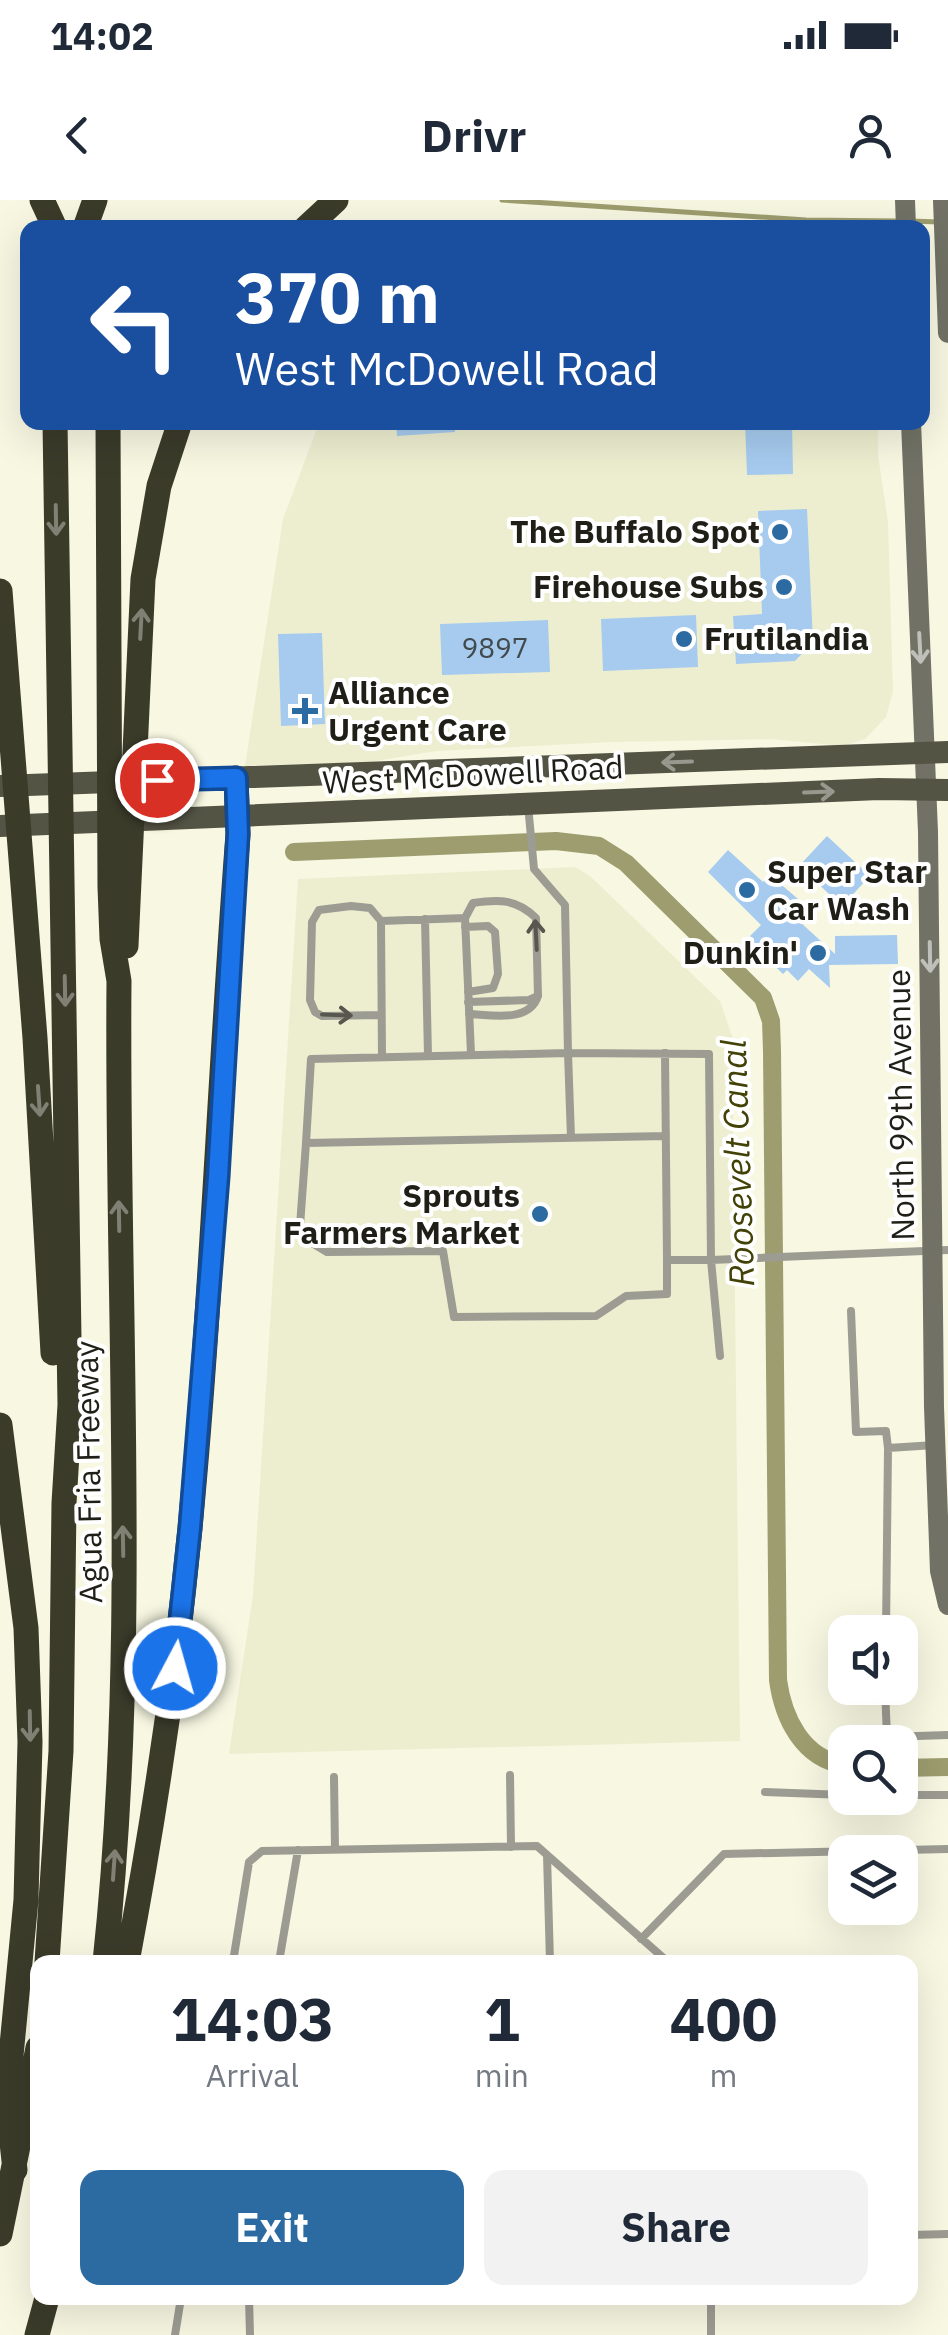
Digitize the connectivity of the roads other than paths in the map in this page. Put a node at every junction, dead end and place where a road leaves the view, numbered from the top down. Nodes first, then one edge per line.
1 (336, 200) edge
2 (943, 200) edge
3 (315, 220) edge
4 (948, 333) edge
5 (54, 430) edge
6 (108, 430) edge
7 (177, 430) edge
8 (911, 430) edge
9 (0, 591) edge
10 (936, 753) edge
11 (236, 778) junction
12 (0, 786) edge
13 (937, 790) edge
14 (528, 805) junction
15 (237, 818) junction
16 (0, 826) edge
17 (120, 887) junction
18 (425, 919) junction
19 (381, 921) junction
20 (465, 922) junction
21 (538, 996) junction
22 (468, 997) junction
23 (469, 1014) junction
24 (381, 1015) junction
25 (568, 1052) junction
26 (471, 1054) junction
27 (664, 1054) junction
28 (428, 1056) junction
29 (382, 1057) junction
30 (666, 1136) junction
31 (571, 1138) junction
32 (306, 1143) junction
33 (941, 1250) edge
34 (667, 1260) junction
35 (712, 1260) junction
36 (850, 1311) dead end
37 (720, 1356) dead end
38 (0, 1425) edge
39 (935, 1444) junction
40 (888, 1448) junction
41 (64, 1503) junction
42 (948, 1606) edge
43 (886, 1615) edge
44 (886, 1705) edge
45 (948, 1735) edge
46 (510, 1774) dead end
47 (334, 1777) dead end
48 (765, 1792) dead end
49 (828, 1794) edge
50 (948, 1795) edge
51 (918, 1796) edge
52 (511, 1846) junction
53 (335, 1849) junction
54 (948, 1849) edge
55 (298, 1850) junction
56 (547, 1854) junction
57 (642, 1939) junction
58 (47, 1955) edge
59 (106, 1955) edge
60 (129, 1955) edge
61 (233, 1955) edge
62 (280, 1955) edge
63 (550, 1955) edge
64 (660, 1955) edge
65 (30, 2089) edge
66 (14, 2170) junction
67 (0, 2234) edge
68 (918, 2234) edge
69 (948, 2234) edge
70 (45, 2305) edge
71 (180, 2305) edge
72 (249, 2305) edge
73 (711, 2305) edge
74 (37, 2335) edge
75 (175, 2335) edge
76 (250, 2335) edge
77 (712, 2335) edge

1 - 3 highway
2 - 4 main road
5 -> 41 highway
6 - 17 highway
17 -> 7 highway
8 -> 10 main road, North 99th Avenue
9 -> 41 highway
10 -> 11 main road, West McDowell Road
10 - 13 main road, North 99th Avenue
11 - 12 main road, West McDowell Road
11 - 15 highway
14 -> 13 main road, West McDowell Road
13 -> 33 main road, North 99th Avenue
14 - 15 main road, West McDowell Road
14 - 25 lane
15 - 16 main road, West McDowell Road
15 - 60 highway
59 -> 17 highway, Agua Fria Freeway
18 - 19 lane
18 - 20 lane
18 - 28 lane
19 - 24 lane
19 -> 24 lane
21 -> 20 lane
20 - 22 lane
20 - 22 lane
21 - 22 lane
21 - 23 lane
22 - 23 lane
23 - 26 lane
24 - 29 lane
25 - 26 lane
25 - 27 lane
25 - 31 lane
26 - 28 lane
27 - 30 lane
27 - 35 lane
28 - 29 lane
29 - 32 lane
30 - 31 lane
30 - 34 lane
31 - 32 lane
32 - 34 lane
33 - 35 lane
33 - 39 main road, North 99th Avenue
34 - 35 lane
35 - 37 lane
36 - 40 lane
38 -> 66 highway
39 - 40 lane
39 - 42 main road, North 99th Avenue
40 - 43 lane
41 - 58 highway, Agua Fria Freeway
44 - 45 lane
46 - 52 lane
47 - 53 lane
48 - 49 lane
50 - 51 lane
52 - 53 lane
52 - 56 lane
53 - 55 lane
54 - 57 lane
55 - 61 lane
55 - 62 lane
56 - 57 lane
56 - 63 lane
57 - 64 lane
65 - 66 highway
66 - 67 highway
68 - 69 lane
70 - 74 highway
71 - 75 lane
72 - 76 lane
73 - 77 lane

